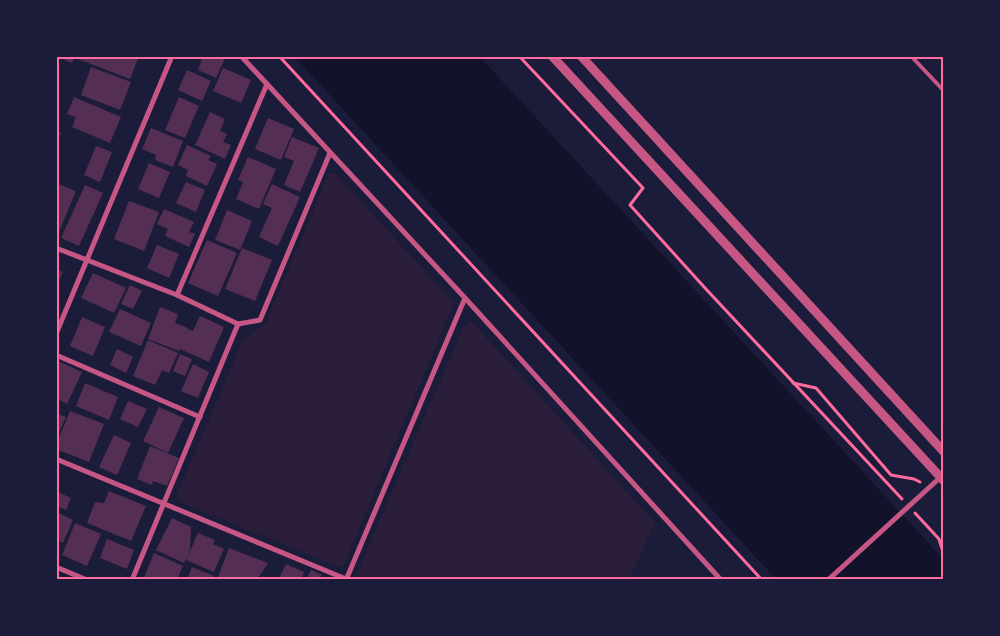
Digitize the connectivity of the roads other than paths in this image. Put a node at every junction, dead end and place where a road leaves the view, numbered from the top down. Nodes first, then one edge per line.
1 (172, 56) edge
2 (241, 56) edge
3 (552, 56) edge
4 (581, 56) edge
5 (911, 56) edge
6 (267, 84) junction
7 (944, 91) edge
8 (330, 153) junction
9 (56, 248) edge
10 (87, 260) junction
11 (177, 295) junction
12 (465, 298) junction
13 (238, 324) junction
14 (56, 334) edge
15 (56, 355) edge
16 (200, 417) junction
17 (944, 452) edge
18 (56, 460) edge
19 (943, 478) edge
20 (164, 504) junction
21 (56, 567) edge
22 (346, 579) edge
23 (87, 580) edge
24 (132, 580) edge
25 (721, 580) edge
26 (828, 580) edge

1 - 10 street
2 - 6 street
3 - 19 street
4 - 17 street
5 - 7 lane
6 - 8 street
6 - 11 street
8 - 12 street
8 - 13 street
9 - 10 street
10 - 11 street
10 - 14 street
11 - 13 street
12 - 22 street
12 - 25 street
13 - 16 street
15 - 16 street
16 - 20 street
18 - 20 street
19 - 26 street
20 - 22 street
20 - 24 street
21 - 23 street

